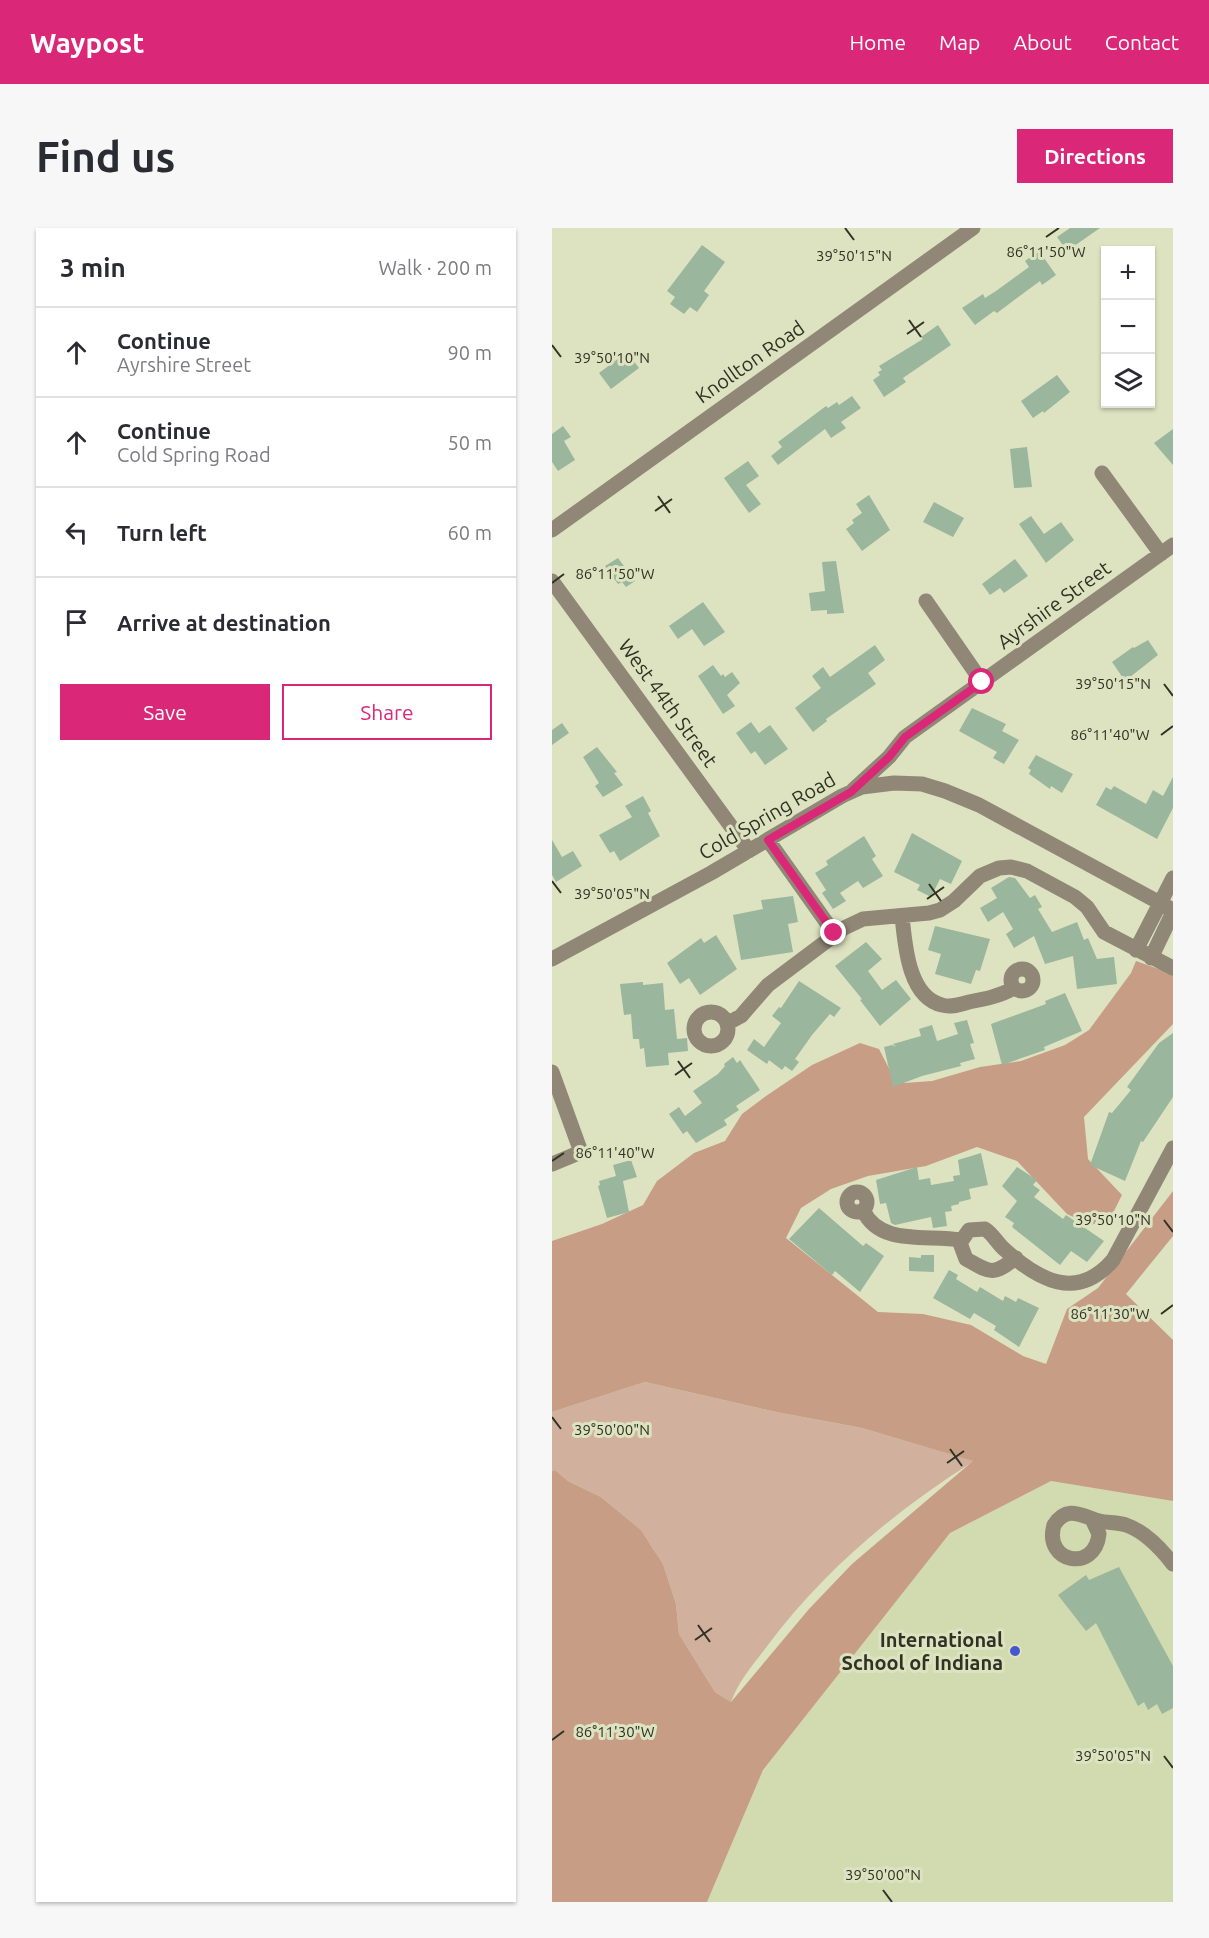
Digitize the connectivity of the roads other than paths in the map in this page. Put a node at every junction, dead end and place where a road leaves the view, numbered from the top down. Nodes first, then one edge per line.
1 (973, 228) edge
2 (1102, 473) dead end
3 (552, 530) edge
4 (1167, 549) edge
5 (552, 581) edge
6 (926, 601) dead end
7 (982, 682) junction
8 (851, 792) junction
9 (768, 840) junction
10 (749, 850) junction
11 (1173, 878) edge
12 (1169, 908) edge
13 (902, 916) junction
14 (834, 933) junction
15 (1136, 950) junction
16 (1151, 958) junction
17 (552, 959) edge
18 (1173, 968) edge
19 (1014, 987) dead end
20 (728, 1023) dead end
21 (552, 1072) edge
22 (1173, 1148) edge
23 (552, 1164) edge
24 (863, 1210) dead end
25 (961, 1240) junction
26 (1016, 1258) junction
27 (1105, 1529) junction
28 (1173, 1564) edge

1 - 3 street, Knollton Road
2 - 4 street
4 - 7 street, Ayrshire Street
5 - 10 street, West 44th Street
6 - 7 street
7 - 8 street, Ayrshire Street
8 - 9 street, Cold Spring Road
8 - 12 street, Cold Spring Road
9 - 10 street, Cold Spring Road
9 - 14 street
10 - 17 street, Cold Spring Road
11 - 12 street
12 - 15 street
12 - 16 street
13 - 14 street
13 - 15 street
13 - 19 street
14 - 20 street
15 - 16 street
16 - 18 street
21 - 23 street
22 - 26 street
24 - 25 street
25 - 26 street
25 - 26 street
27 - 27 street
27 - 28 street

